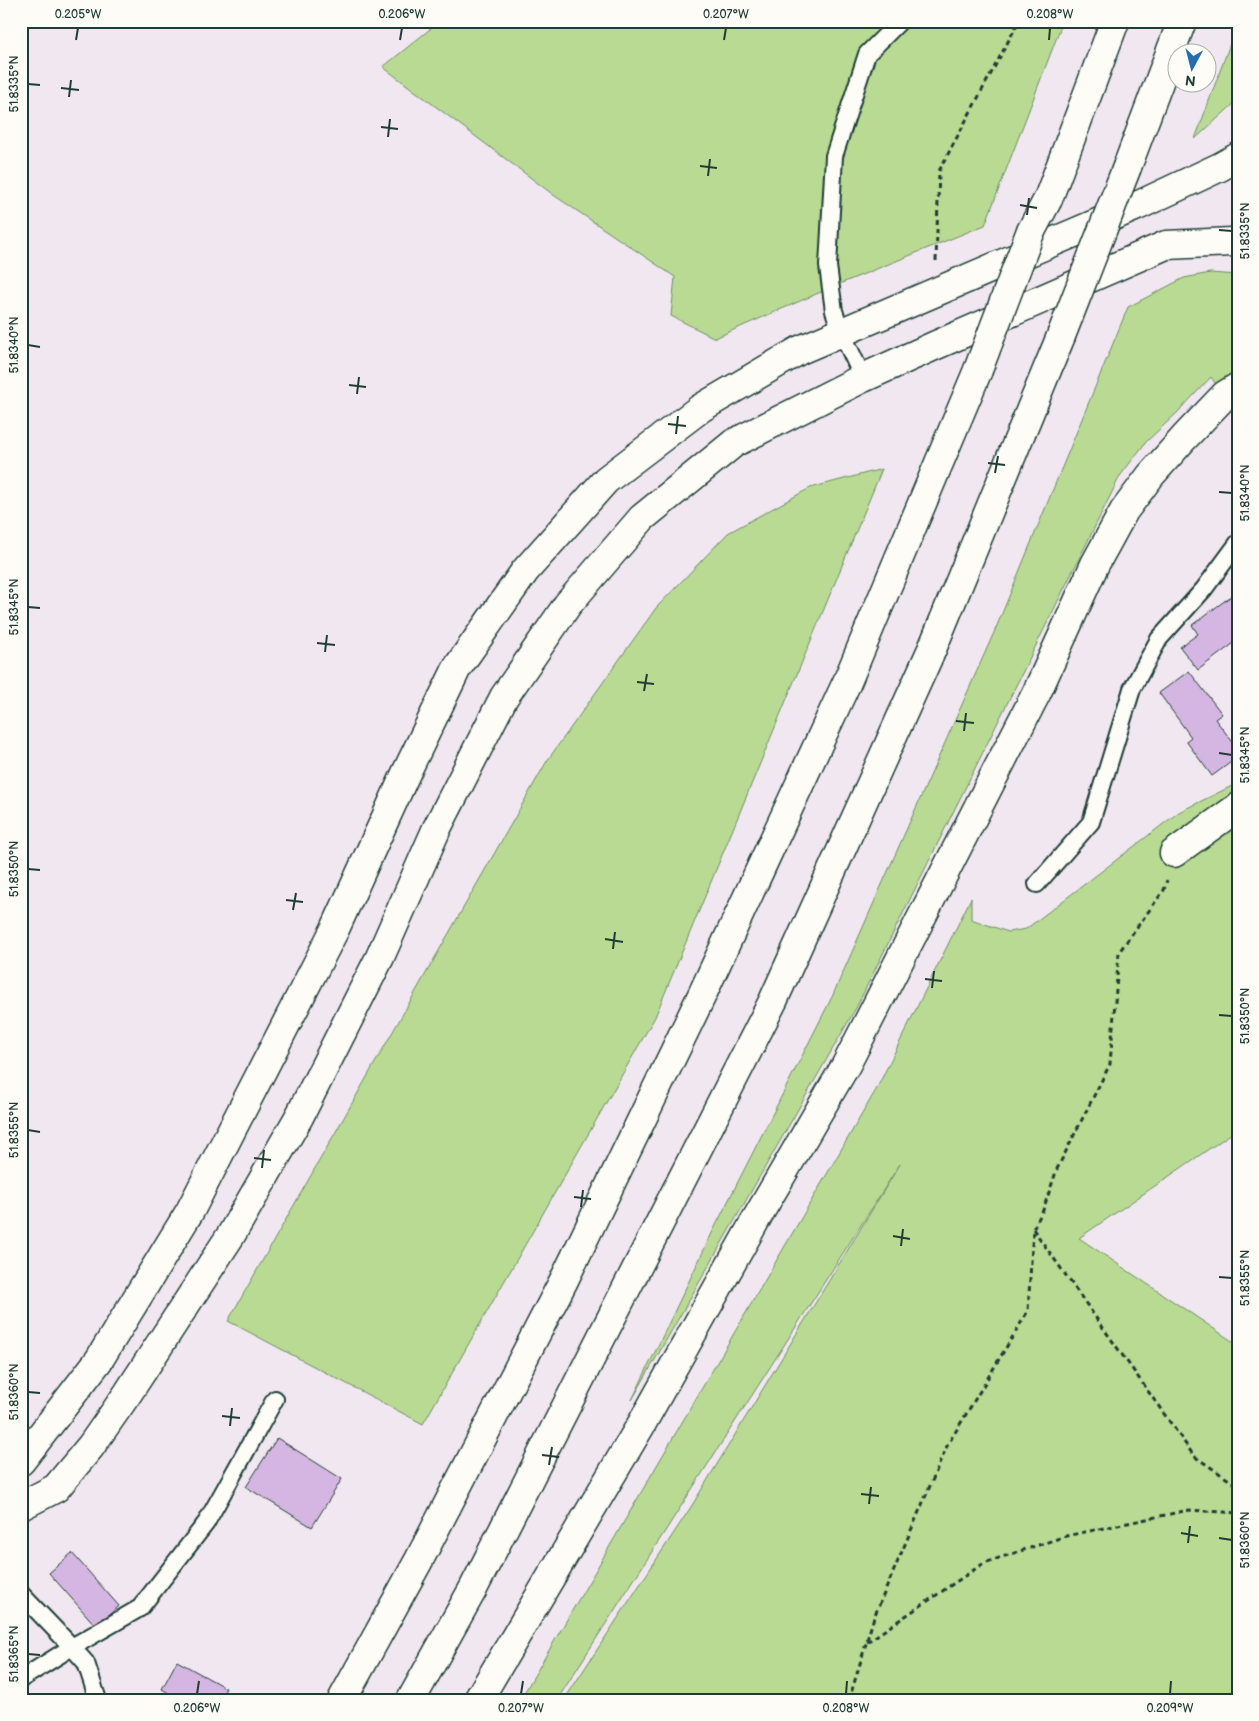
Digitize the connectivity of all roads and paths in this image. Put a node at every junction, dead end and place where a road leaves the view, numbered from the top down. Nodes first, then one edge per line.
1 (900, 21) edge
2 (1019, 21) edge
3 (1115, 21) edge
4 (1182, 21) edge
5 (1238, 157) edge
6 (1238, 243) edge
7 (936, 263) dead end
8 (841, 331) junction
9 (863, 378) junction
10 (1238, 387) edge
11 (1238, 543) edge
12 (1238, 808) edge
13 (1174, 853) joint
14 (1037, 884) dead end
15 (1033, 1228) junction
16 (275, 1399) dead end
17 (21, 1462) edge
18 (1238, 1486) edge
19 (21, 1506) edge
20 (1238, 1513) edge
21 (21, 1594) edge
22 (866, 1642) junction
23 (72, 1647) junction
24 (21, 1679) edge
25 (98, 1700) edge
26 (342, 1700) edge
27 (411, 1700) edge
28 (478, 1700) edge
29 (849, 1700) edge

1 - 8 lane
2 - 7 path
3 - 26 main road, bridge
4 - 27 main road, bridge
5 - 8 main road
6 - 9 main road
8 - 9 lane
8 - 17 main road
9 - 19 main road
10 - 28 main road
11 - 14 lane
12 - 13 main road
13 - 15 path
15 - 18 path
15 - 22 path
16 - 23 lane
20 - 22 path
21 - 23 lane
22 - 29 path
23 - 24 lane
23 - 25 lane

